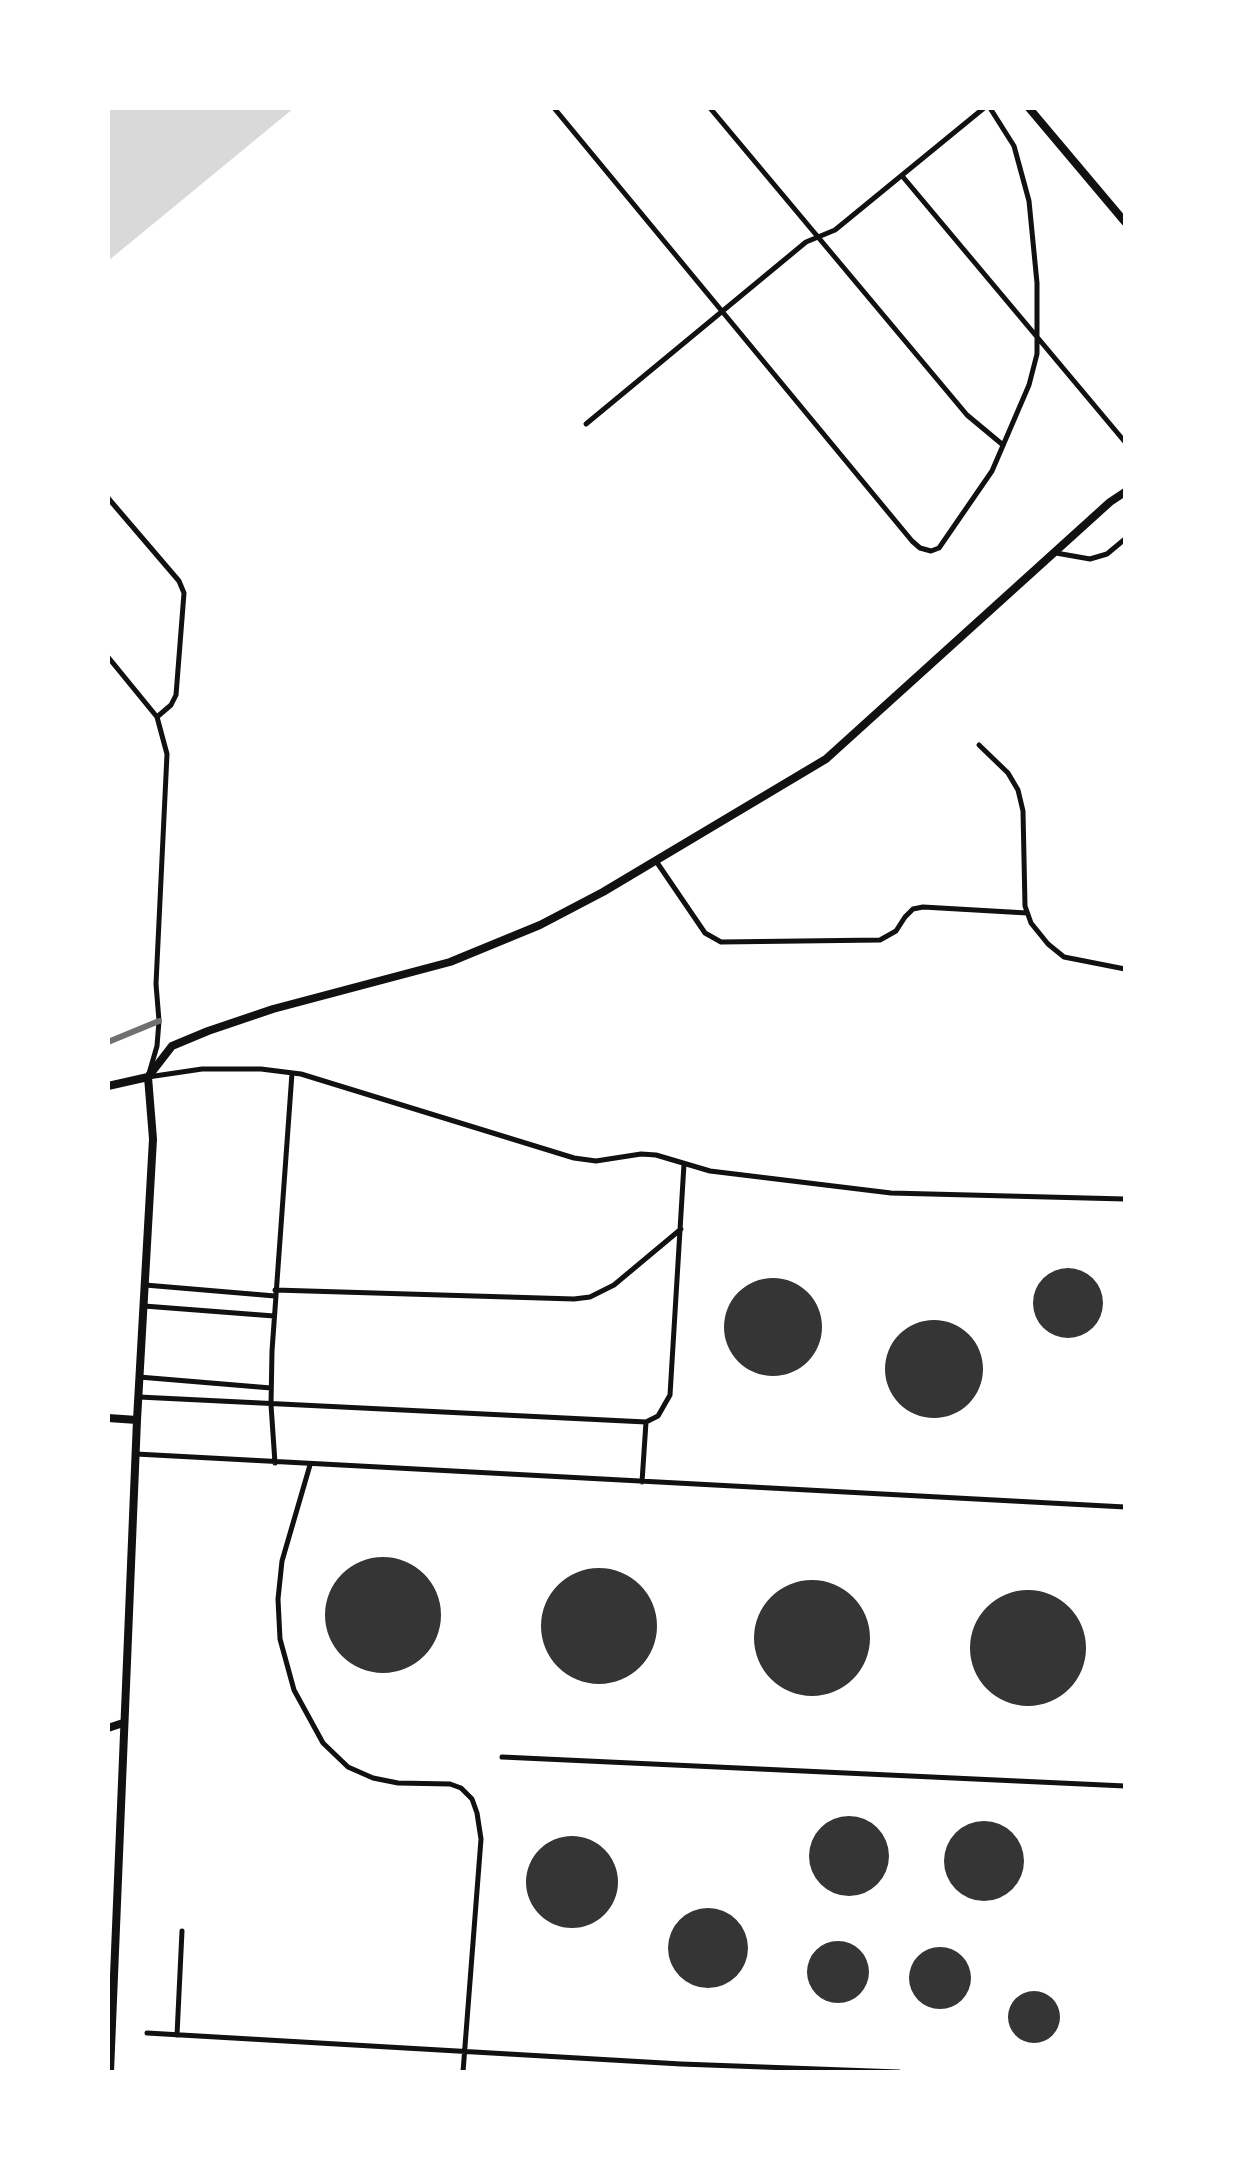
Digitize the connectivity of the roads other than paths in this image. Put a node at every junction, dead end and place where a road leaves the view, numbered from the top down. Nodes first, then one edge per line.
1 (554, 108) edge
2 (710, 108) edge
3 (984, 108) edge
4 (990, 108) edge
5 (1029, 108) edge
6 (903, 177) junction
7 (1125, 222) edge
8 (818, 237) junction
9 (723, 312) junction
10 (1037, 340) junction
11 (586, 424) dead end
12 (1125, 442) edge
13 (1003, 445) junction
14 (1125, 492) edge
15 (108, 498) edge
16 (1125, 539) edge
17 (1055, 552) junction
18 (108, 657) edge
19 (157, 717) junction
20 (979, 745) dead end
21 (656, 861) junction
22 (1027, 913) junction
23 (1125, 969) edge
24 (292, 1073) junction
25 (148, 1077) junction
26 (108, 1086) edge
27 (684, 1164) junction
28 (1125, 1199) edge
29 (681, 1229) junction
30 (145, 1285) junction
31 (275, 1293) junction
32 (143, 1306) junction
33 (274, 1316) junction
34 (139, 1377) junction
35 (271, 1388) junction
36 (138, 1397) junction
37 (271, 1405) junction
38 (108, 1418) edge
39 (137, 1420) junction
40 (646, 1422) junction
41 (136, 1454) junction
42 (275, 1463) junction
43 (310, 1465) junction
44 (642, 1482) junction
45 (1125, 1507) edge
46 (123, 1723) junction
47 (108, 1728) edge
48 (502, 1757) dead end
49 (1125, 1786) edge
50 (182, 1931) dead end
51 (109, 2033) edge
52 (147, 2033) dead end
53 (177, 2035) junction
54 (464, 2051) junction
55 (681, 2064) junction
56 (110, 2072) edge
57 (463, 2072) edge
58 (681, 2072) edge
59 (886, 2072) edge
60 (899, 2072) edge

1 - 9 lane
2 - 8 lane
3 - 6 lane
4 - 10 lane
5 - 7 street
6 - 8 lane
6 - 10 lane
8 - 9 lane
8 - 13 lane
9 - 11 lane
9 - 13 lane
10 - 12 lane
10 - 13 lane
14 - 17 street
15 - 19 lane
16 - 17 lane
17 - 21 street
18 - 19 lane
19 - 25 lane
20 - 22 lane
21 - 22 lane
21 - 25 street
22 - 23 lane
24 - 25 lane
24 - 27 lane
24 - 31 lane
25 - 26 street
25 - 30 street
27 - 28 lane
27 - 29 lane
29 - 31 lane
29 - 40 lane
30 - 31 lane
30 - 32 street
31 - 33 lane
32 - 33 lane
32 - 34 street
33 - 35 lane
34 - 35 lane
34 - 36 street
35 - 37 lane
36 - 37 lane
36 - 39 street
37 - 40 lane
37 - 42 lane
38 - 39 street
39 - 41 street
40 - 44 lane
41 - 42 lane
41 - 46 street
42 - 43 lane
43 - 44 lane
43 - 54 lane
44 - 45 lane
46 - 47 street
46 - 51 street
48 - 49 lane
50 - 53 lane
51 - 56 street
52 - 53 lane
53 - 54 lane
54 - 55 lane
54 - 57 lane
55 - 58 lane
55 - 59 lane
59 - 60 lane

